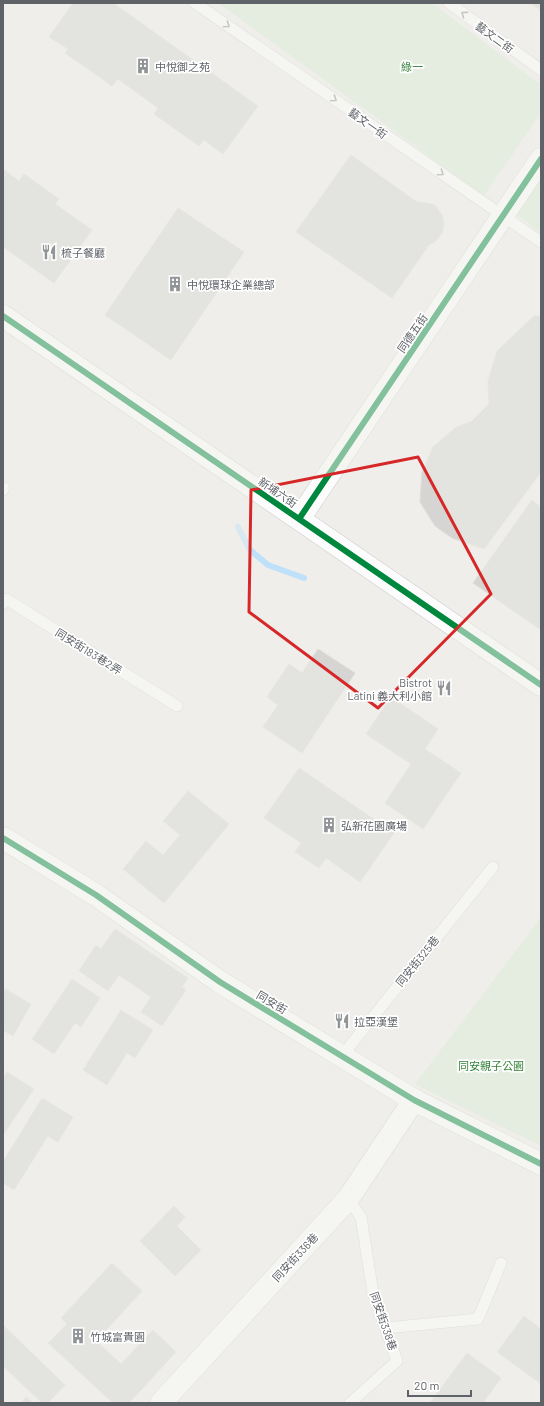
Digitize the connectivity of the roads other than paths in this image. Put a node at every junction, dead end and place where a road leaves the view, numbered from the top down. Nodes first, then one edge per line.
1 (195, 3) edge
2 (449, 3) edge
3 (541, 70) edge
4 (541, 159) edge
5 (503, 216) junction
6 (541, 242) edge
7 (3, 316) edge
8 (299, 519) junction
9 (3, 604) edge
10 (541, 685) edge
11 (177, 706) dead end
12 (3, 838) edge
13 (493, 867) dead end
14 (342, 1056) junction
15 (414, 1100) junction
16 (541, 1164) edge
17 (348, 1199) junction
18 (501, 1263) dead end
19 (386, 1328) junction
20 (161, 1403) edge
21 (350, 1403) edge

1 -> 5 lane, 藝文一街
3 -> 2 lane, 藝文二街
4 - 5 street, 同德五街
5 - 6 lane, 藝文一街
5 - 8 street, 同德五街
7 - 8 street, 新埔六街
8 - 10 street, 新埔六街
9 - 11 lane, 同安街183巷2弄
12 - 14 street, 同安街
13 - 14 lane, 同安街325巷
14 - 15 street, 同安街
15 - 16 street, 同安街
15 - 17 street, 同安街336巷
17 - 19 lane, 同安街338巷
17 - 20 street, 同安街336巷
18 - 19 lane
19 - 21 lane, 同安街338巷

